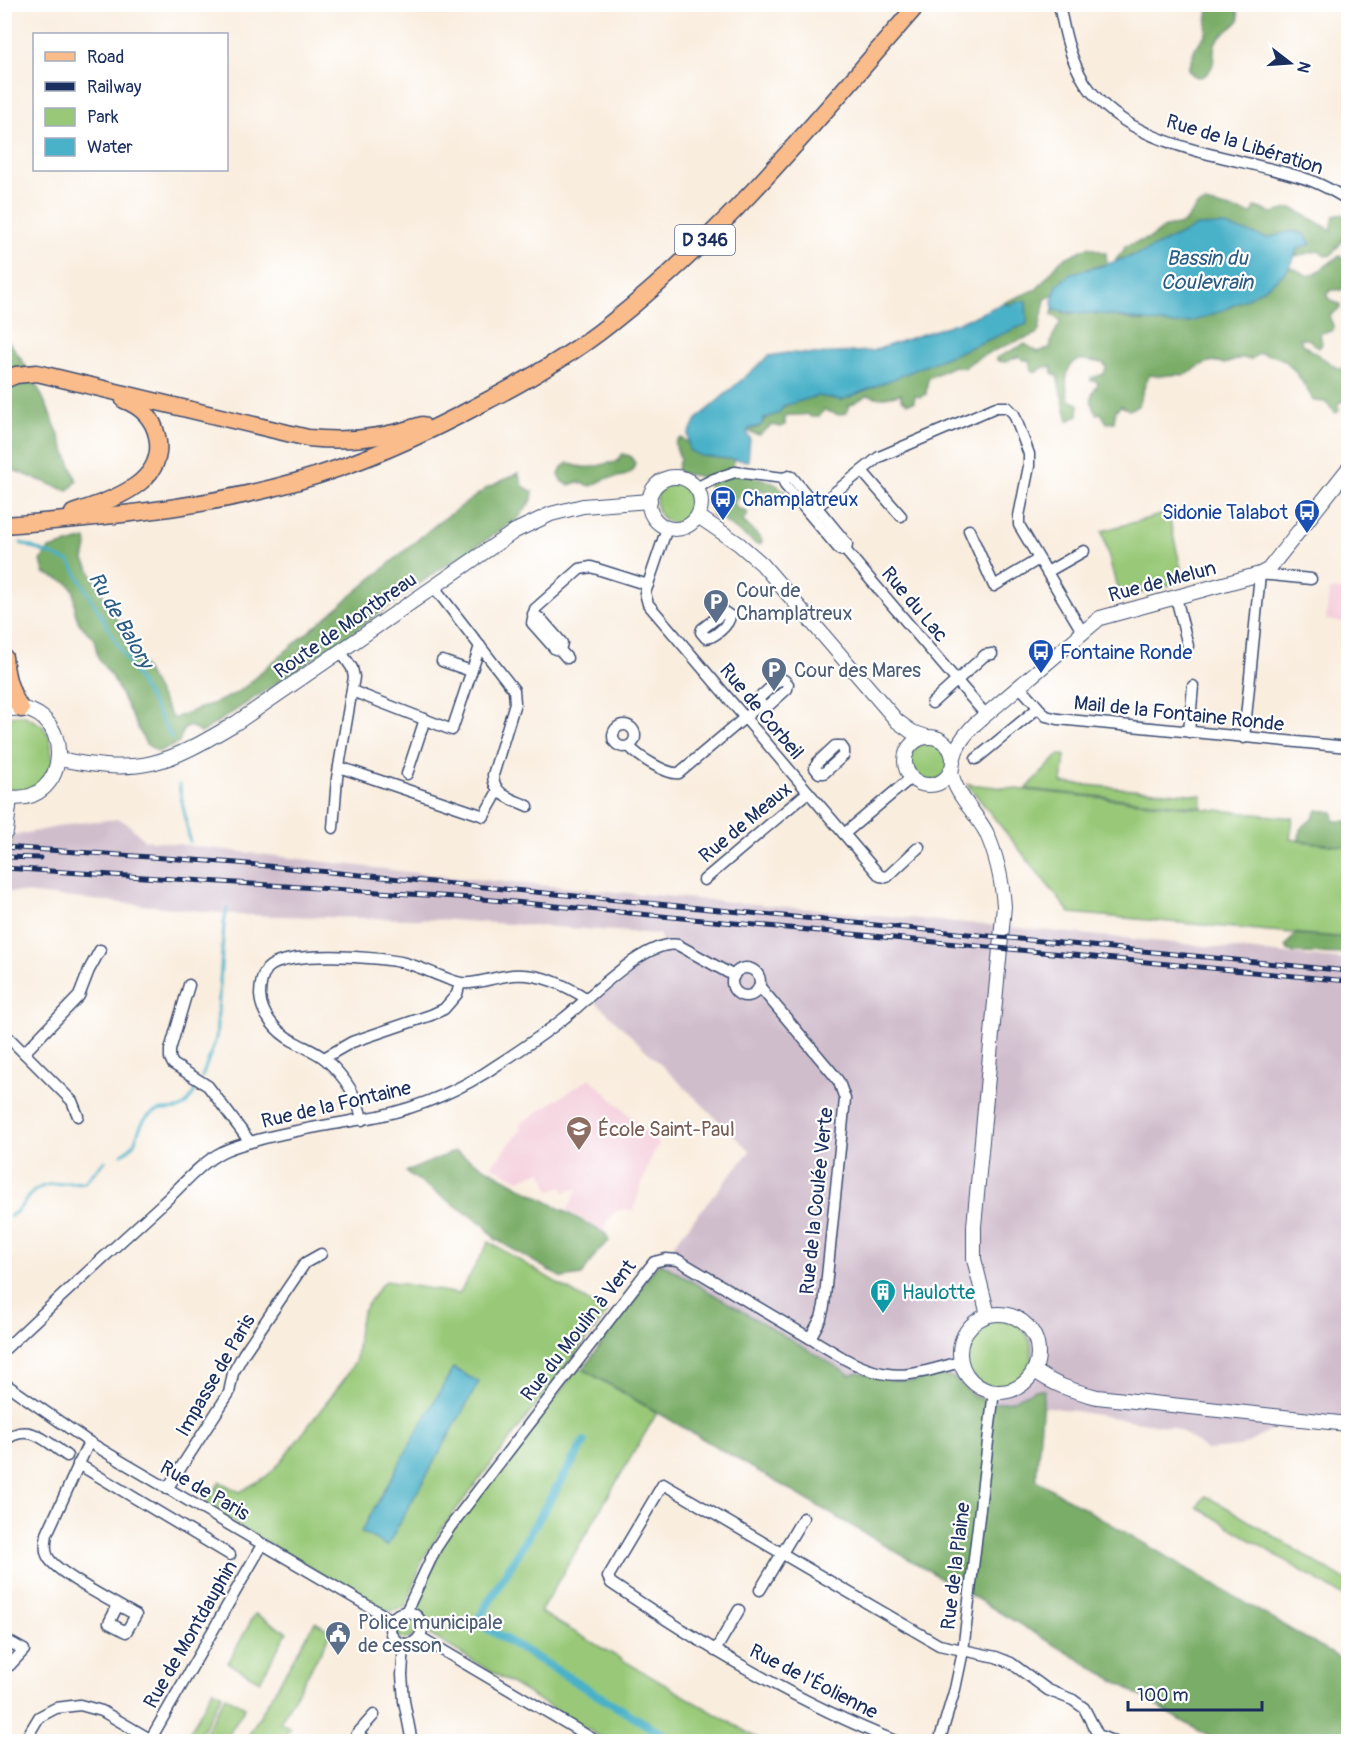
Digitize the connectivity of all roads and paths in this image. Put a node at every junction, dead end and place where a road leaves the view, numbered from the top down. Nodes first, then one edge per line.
1 (918, 4) edge
2 (1059, 4) edge
3 (1348, 200) edge
4 (4, 380) edge
5 (4, 387) edge
6 (488, 401) junction
7 (1348, 469) edge
8 (862, 471) junction
9 (696, 488) junction
10 (650, 501) junction
11 (813, 510) junction
12 (698, 516) junction
13 (901, 516) dead end
14 (55, 523) junction
15 (6, 525) edge
16 (667, 528) junction
17 (969, 530) dead end
18 (1084, 551) dead end
19 (1039, 559) junction
20 (1047, 572) junction
21 (1260, 574) junction
22 (1311, 579) dead end
23 (648, 585) junction
24 (434, 587) junction
25 (1176, 597) junction
26 (1083, 633) junction
27 (704, 636) dead end
28 (480, 645) junction
29 (1188, 646) dead end
30 (687, 651) junction
31 (341, 652) junction
32 (564, 654) dead end
33 (992, 654) dead end
34 (4, 657) edge
35 (442, 662) dead end
36 (471, 671) junction
37 (957, 681) junction
38 (1020, 686) junction
39 (1193, 686) dead end
40 (352, 691) junction
41 (932, 703) dead end
42 (761, 704) dead end
43 (1038, 708) junction
44 (13, 710) edge
45 (745, 718) junction
46 (424, 719) junction
47 (981, 719) junction
48 (897, 721) junction
49 (1189, 732) junction
50 (930, 737) junction
51 (1244, 738) junction
52 (629, 746) dead end
53 (1348, 747) edge
54 (907, 751) junction
55 (59, 759) junction
56 (976, 759) dead end
57 (952, 765) junction
58 (339, 766) junction
59 (817, 771) dead end
60 (407, 774) dead end
61 (918, 781) junction
62 (805, 788) junction
63 (498, 791) junction
64 (7, 797) edge
65 (528, 806) dead end
66 (333, 828) dead end
67 (985, 831) junction
68 (6, 832) dead end
69 (844, 834) junction
70 (920, 847) dead end
71 (704, 880) dead end
72 (100, 950) dead end
73 (734, 976) junction
74 (460, 983) junction
75 (189, 985) dead end
76 (759, 987) junction
77 (587, 999) junction
78 (4, 1034) edge
79 (24, 1053) junction
80 (324, 1058) junction
81 (78, 1116) dead end
82 (362, 1120) junction
83 (250, 1142) junction
84 (321, 1254) dead end
85 (988, 1315) junction
86 (810, 1338) junction
87 (4, 1350) edge
88 (960, 1362) junction
89 (1034, 1370) junction
90 (4, 1383) edge
91 (994, 1392) junction
92 (1348, 1424) edge
93 (4, 1441) edge
94 (89, 1442) junction
95 (67, 1456) dead end
96 (78, 1464) junction
97 (167, 1490) junction
98 (803, 1518) dead end
99 (262, 1545) junction
100 (782, 1554) junction
101 (230, 1555) dead end
102 (760, 1590) dead end
103 (118, 1605) dead end
104 (739, 1610) dead end
105 (406, 1612) junction
106 (392, 1620) junction
107 (420, 1637) junction
108 (4, 1639) edge
109 (404, 1644) junction
110 (715, 1651) junction
111 (963, 1651) junction
112 (4, 1661) edge
113 (374, 1715) dead end
114 (355, 1738) edge
115 (150, 1740) edge
116 (24, 1742) edge
117 (368, 1742) edge
118 (412, 1742) edge
119 (598, 1742) edge
120 (898, 1742) edge
121 (939, 1742) edge
122 (1115, 1742) edge

1 - 6 main road, D 346
2 - 3 street, Rue de la Libération
4 - 6 main road
5 - 14 main road
6 - 14 main road, D 346
7 - 21 street, Rue de Melun
8 - 11 street
8 - 13 street
8 - 19 street
9 - 10 street
9 - 11 street, Rue du Lac
9 - 12 street
10 - 16 street
10 - 24 street, Route de Montbreau
11 - 37 street, Rue du Lac
12 - 16 street
12 - 48 street
14 - 15 main road, D 346
16 - 23 street
17 - 19 street
18 - 20 street
19 - 20 street
20 - 26 street
21 - 22 street
21 - 25 street, Rue de Melun
21 - 51 street
23 - 30 street, Rue de Corbeil
23 - 32 street
24 - 28 street
24 - 31 street, Route de Montbreau
25 - 26 street, Rue de Melun
25 - 29 street
26 - 38 street, Rue de Melun
27 - 30 street
28 - 36 street
28 - 63 street
30 - 45 street, Rue de Corbeil
31 - 40 street
31 - 55 street, Route de Montbreau
33 - 37 street
34 - 44 main road
35 - 36 street
36 - 46 street
37 - 41 street
37 - 47 street, Rue du Lac
38 - 43 street, Mail de la Fontaine Ronde
38 - 47 street, Rue de Melun
39 - 49 street
40 - 46 street
40 - 58 street
42 - 45 street
43 - 49 street, Mail de la Fontaine Ronde
43 - 56 street
44 - 55 street
45 - 52 street
45 - 62 street, Rue de Corbeil
46 - 60 street
47 - 50 street, Rue de Melun
47 - 57 street, Rue de Melun
48 - 50 street
48 - 54 street
49 - 51 street, Mail de la Fontaine Ronde
50 - 54 street
50 - 57 street
51 - 53 street, Mail de la Fontaine Ronde
54 - 61 street
55 - 64 street
57 - 61 street
57 - 67 street
58 - 63 street
58 - 66 street
59 - 62 street, Rue de Meaux
61 - 67 street
61 - 69 street
62 - 69 street, Rue de Corbeil
62 - 71 street, Rue de Meaux
63 - 65 street
64 - 68 street
67 - 85 street
69 - 70 street, Rue de Corbeil
72 - 79 street
73 - 76 street, Rue de la Coulée Verte
73 - 76 street
73 - 77 street, Rue de la Fontaine
74 - 77 street
74 - 80 street
74 - 80 street
75 - 83 street
76 - 86 street, Rue de la Coulée Verte
77 - 82 street, Rue de la Fontaine
78 - 79 street
79 - 81 street
80 - 82 street
82 - 83 street, Rue de la Fontaine
83 - 87 street, Rue de la Fontaine
84 - 97 street, Impasse de Paris
85 - 88 street
85 - 89 street
86 - 88 street, Rue du Moulin à Vent
86 - 105 street, Rue du Moulin à Vent
88 - 91 street
89 - 91 street
89 - 92 street
90 - 94 street, Rue de Paris
91 - 111 street, Rue de la Plaine
93 - 95 street
94 - 96 street
94 - 97 street, Rue de Paris
96 - 101 street
96 - 103 street
97 - 99 street, Rue de Paris
98 - 100 street
99 - 106 street, Rue de Paris
99 - 115 street, Rue de Montdauphin
100 - 102 street
100 - 110 street, Rue de l'Éolienne
100 - 111 street, Rue de l'Éolienne
104 - 110 street
105 - 106 street
105 - 107 street
106 - 109 street
107 - 109 street
107 - 119 street
108 - 112 street
109 - 118 street
110 - 120 street, Rue de l'Éolienne
111 - 121 street, Rue de la Plaine
111 - 122 street, Rue de l'Éolienne
113 - 114 street
114 - 117 street
115 - 116 street

